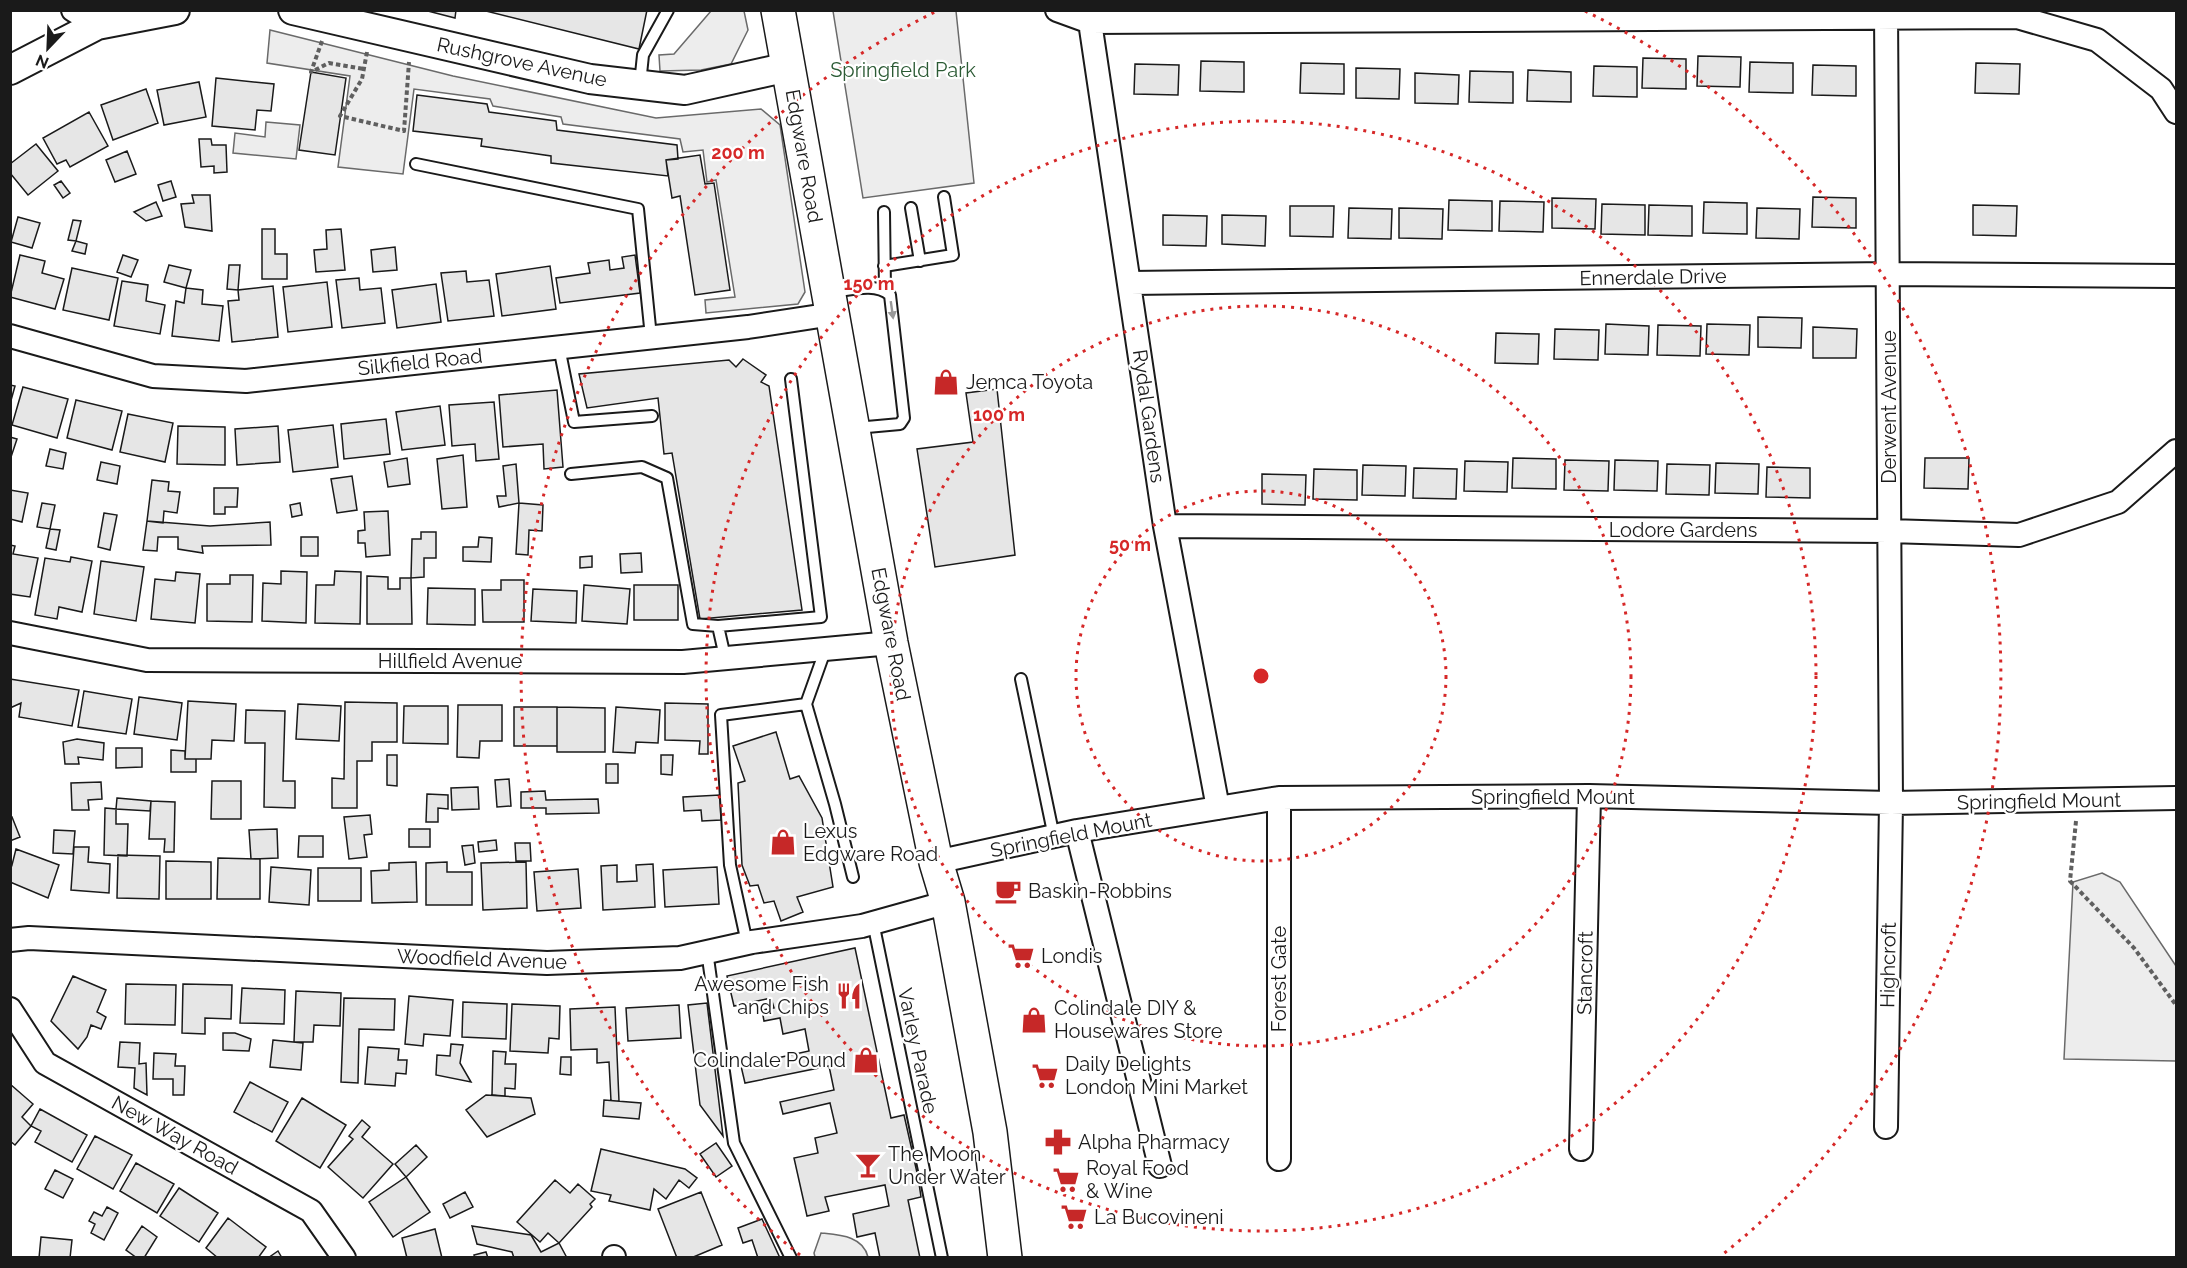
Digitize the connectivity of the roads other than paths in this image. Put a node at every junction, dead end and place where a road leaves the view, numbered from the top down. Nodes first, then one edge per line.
1 (293, 10) edge
2 (668, 10) edge
3 (778, 10) edge
4 (1058, 10) edge
5 (163, 12) edge
6 (126, 14) edge
7 (1886, 15) edge
8 (85, 18) edge
9 (1090, 22) junction
10 (788, 67) junction
11 (10, 70) edge
12 (640, 84) junction
13 (2176, 112) edge
14 (416, 164) dead end
15 (944, 197) dead end
16 (911, 208) dead end
17 (884, 212) dead end
18 (920, 261) junction
19 (884, 266) junction
20 (1889, 274) junction
21 (2176, 276) edge
22 (1130, 283) junction
23 (885, 290) junction
24 (831, 303) junction
25 (10, 336) edge
26 (651, 337) junction
27 (559, 347) junction
28 (791, 379) dead end
29 (652, 416) dead end
30 (854, 428) junction
31 (2176, 451) edge
32 (571, 474) dead end
33 (1165, 526) junction
34 (1889, 531) junction
35 (718, 626) junction
36 (10, 633) edge
37 (891, 643) junction
38 (826, 648) junction
39 (725, 657) junction
40 (1021, 679) dead end
41 (806, 704) junction
42 (1589, 796) junction
43 (1279, 798) junction
44 (2176, 798) edge
45 (1891, 803) junction
46 (1218, 808) junction
47 (1077, 831) junction
48 (1054, 837) junction
49 (936, 862) junction
50 (853, 877) dead end
51 (948, 902) junction
52 (873, 922) junction
53 (10, 940) edge
54 (747, 944) junction
55 (707, 951) junction
56 (10, 1009) edge
57 (1886, 1127) dead end
58 (1581, 1149) dead end
59 (1279, 1159) dead end
60 (1160, 1166) dead end
61 (344, 1257) edge
62 (791, 1257) edge
63 (942, 1257) edge
64 (1005, 1257) edge

1 - 12 street, Rushgrove Avenue
2 - 12 lane
3 - 10 main road, Edgware Road
4 - 9 street
5 - 6 street
6 - 8 street
7 - 9 street
7 - 13 street
7 - 20 street, Derwent Avenue
8 - 11 street
9 - 22 street, Rydal Gardens
10 - 12 street, Rushgrove Avenue
10 - 24 main road, Edgware Road
14 - 26 lane
15 - 18 lane
16 - 18 lane
17 - 19 lane
18 - 19 lane
19 - 23 lane
20 - 21 street, Ennerdale Drive
20 - 22 street, Ennerdale Drive
20 - 34 street, Derwent Avenue
22 - 33 street, Rydal Gardens
23 - 24 lane
23 -> 30 lane
24 - 26 street, Silkfield Road
24 - 30 main road, Edgware Road
25 - 27 street, Silkfield Road
26 - 27 street, Silkfield Road
27 - 29 lane
28 - 35 lane
30 - 37 main road, Edgware Road
31 - 34 street, Lodore Gardens
32 - 35 lane
33 - 34 street, Lodore Gardens
33 - 46 street, Rydal Gardens
34 - 45 street, Derwent Avenue
35 - 39 lane
36 - 39 street, Hillfield Avenue
37 - 38 street, Hillfield Avenue
37 - 49 main road, Edgware Road
38 - 39 street, Hillfield Avenue
38 - 41 lane
40 - 48 lane
41 - 50 lane
41 - 54 lane
42 - 43 street, Springfield Mount
42 - 45 street, Springfield Mount
42 - 58 street, Stancroft
43 - 46 street, Springfield Mount
43 - 59 street, Forest Gate
44 - 45 street, Springfield Mount
45 - 57 street, Highcroft
46 - 47 street, Springfield Mount
47 - 48 street, Springfield Mount
47 - 60 street
48 - 49 street, Springfield Mount
49 - 51 main road, Edgware Road
51 - 52 street, Woodfield Avenue
51 - 64 main road, Edgware Road
52 - 54 street, Woodfield Avenue
52 - 63 lane, Varley Parade
53 - 55 street, Woodfield Avenue
54 - 55 street, Woodfield Avenue
55 - 62 lane
56 - 61 street, New Way Road

